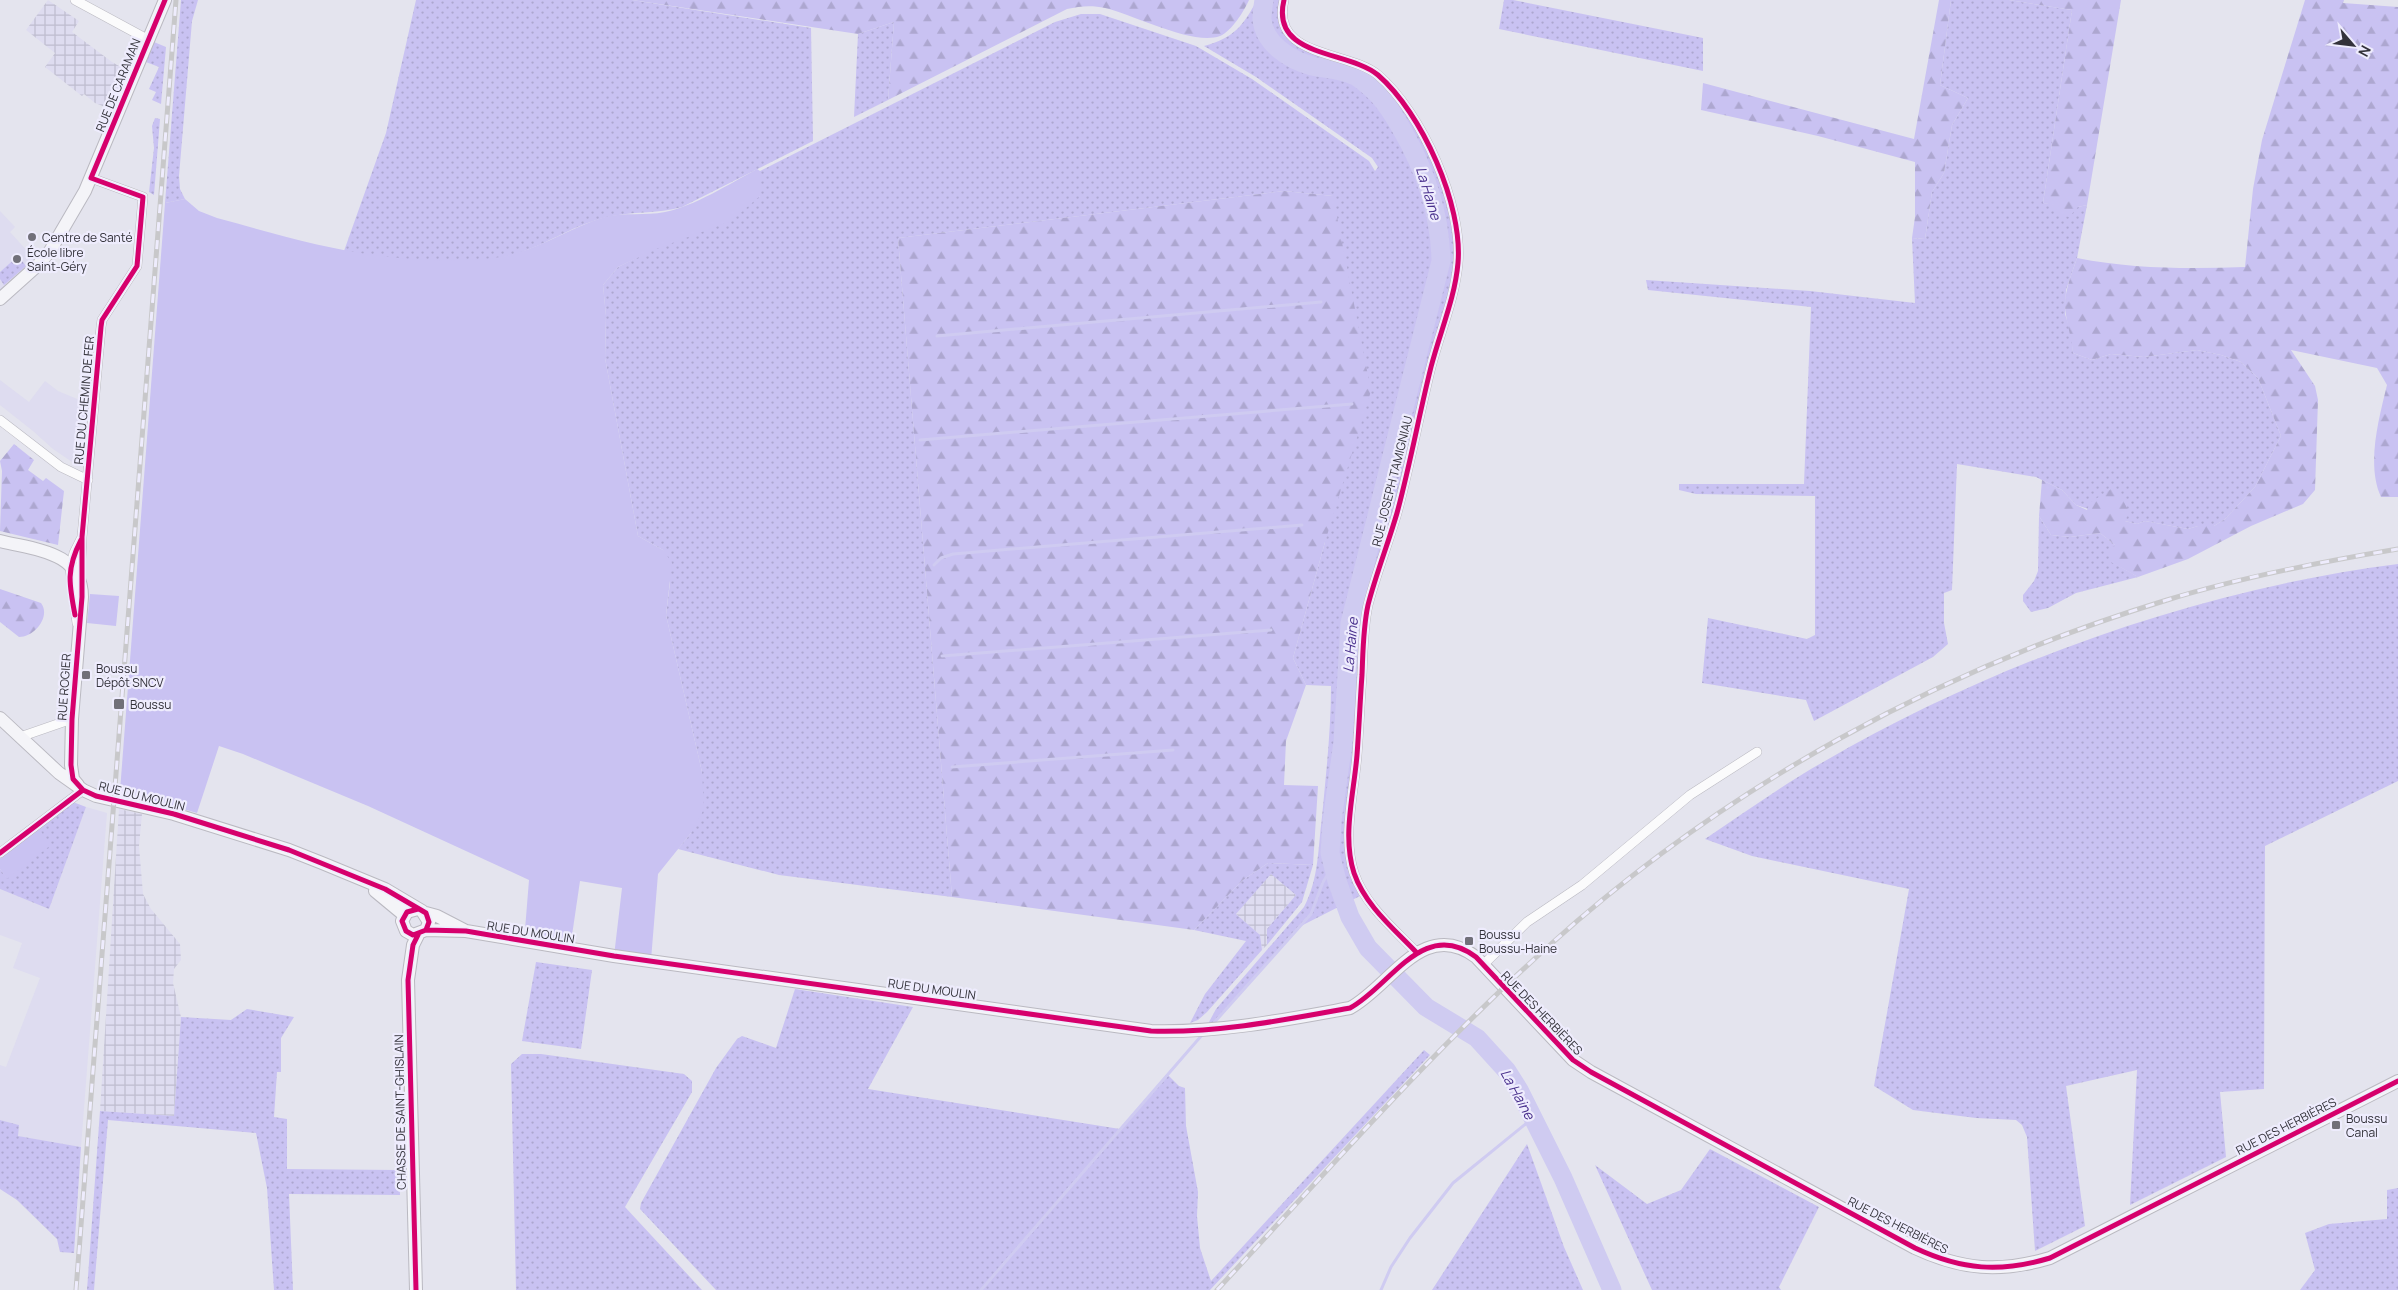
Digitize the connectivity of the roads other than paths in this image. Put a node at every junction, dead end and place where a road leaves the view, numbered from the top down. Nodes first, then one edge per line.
1 (75, 0) edge
2 (164, 0) edge
3 (1284, 0) edge
4 (147, 39) junction
5 (91, 178) junction
6 (0, 299) edge
7 (0, 420) edge
8 (88, 480) junction
9 (82, 537) junction
10 (0, 541) edge
11 (66, 558) junction
12 (80, 581) junction
13 (79, 629) junction
14 (0, 718) edge
15 (72, 719) junction
16 (20, 737) junction
17 (1757, 752) dead end
18 (83, 790) junction
19 (0, 853) edge
20 (361, 881) junction
21 (422, 911) junction
22 (404, 915) junction
23 (466, 931) junction
24 (417, 932) junction
25 (1416, 952) junction
26 (1483, 965) junction
27 (2398, 1080) edge
28 (416, 1290) edge

1 - 4 street
2 - 4 street, RUE DE CARAMAN
3 - 25 street, RUE JOSEPH TAMIGNIAU
4 - 5 street, RUE DE CARAMAN
5 - 6 street, RUE DE CARAMAN
5 - 8 street, RUE DU CHEMIN DE FER
7 - 8 street
8 - 9 street, RUE DU CHEMIN DE FER
9 - 11 street
9 - 12 street, RUE DU CHEMIN DE FER
10 - 11 street
11 - 12 street
11 - 13 street
12 - 13 street, RUE ROGIER
13 - 15 street, RUE ROGIER
14 - 16 street, RUE DU MOULIN
15 - 16 street
15 - 18 street, RUE ROGIER
16 - 18 street, RUE DU MOULIN
17 - 26 street
18 - 19 street
18 - 20 street, RUE DU MOULIN
20 - 21 street, RUE DU MOULIN
20 - 22 street, RUE DU MOULIN
21 - 22 street
21 - 23 street, RUE DU MOULIN
21 - 24 street
22 - 24 street
23 - 24 street, RUE DU MOULIN
23 - 25 street, RUE DU MOULIN
24 - 28 street, CHASSE DE SAINT-GHISLAIN
25 - 26 street
26 - 27 street, RUE DES HERBIÈRES

